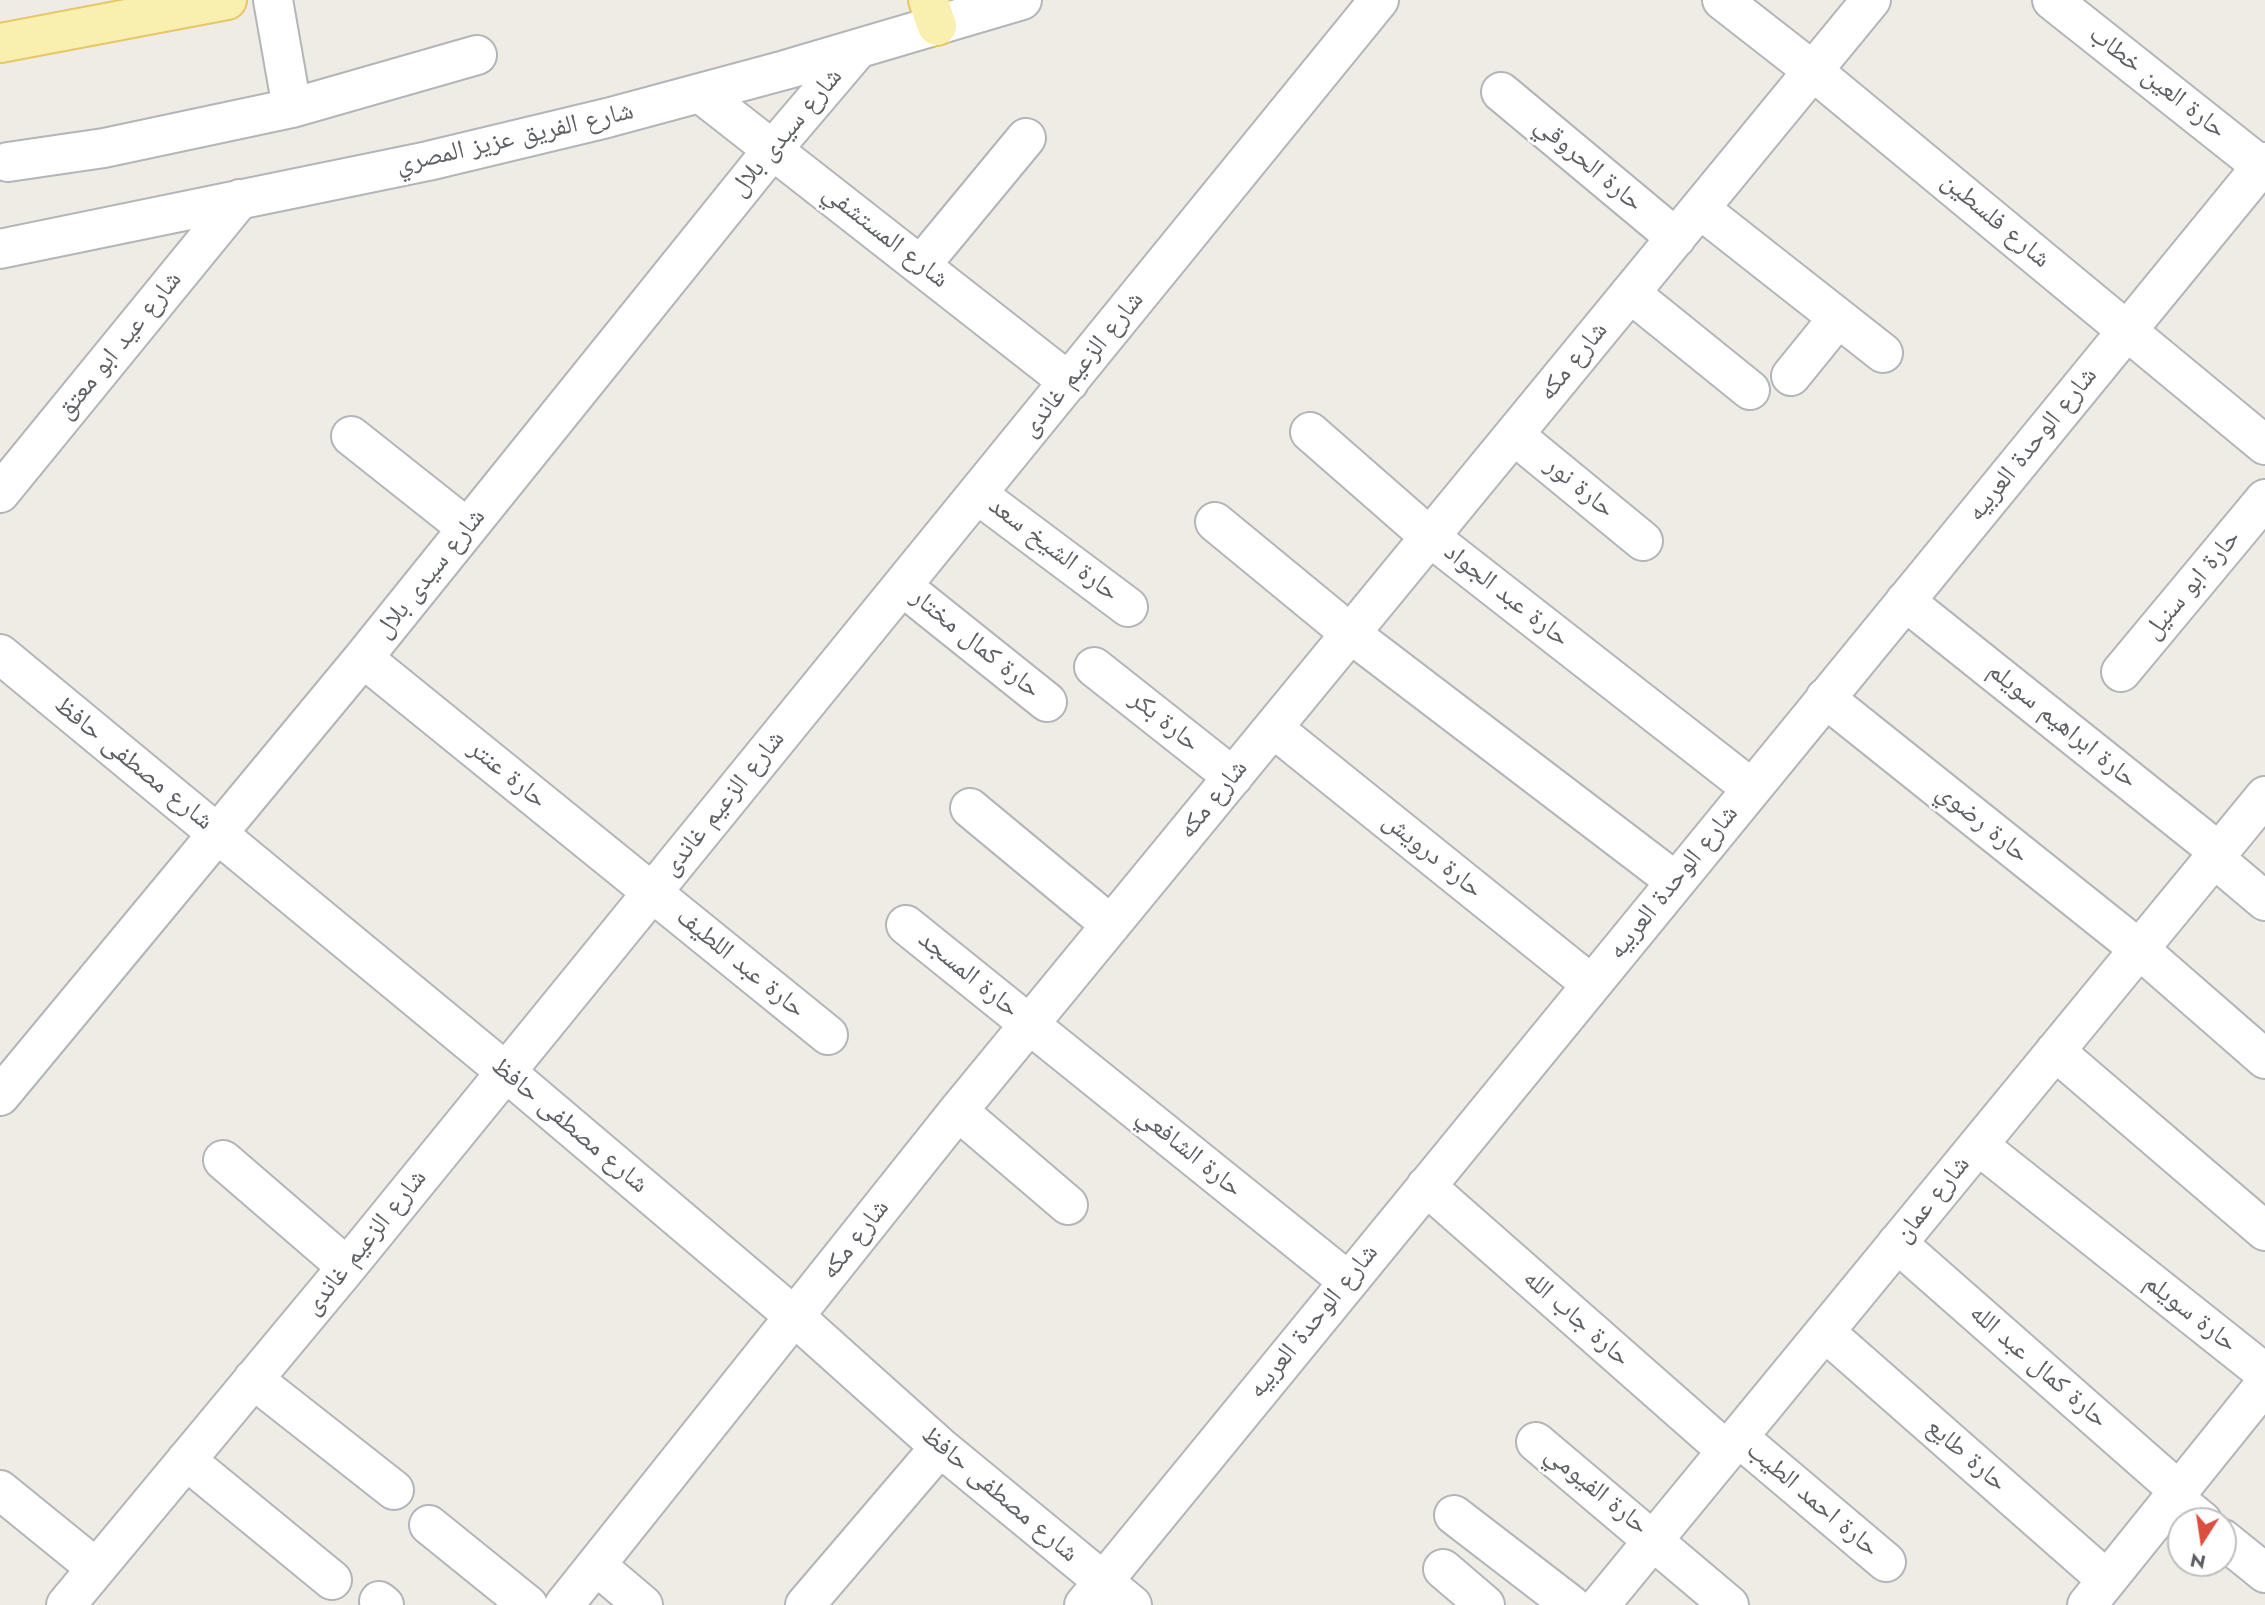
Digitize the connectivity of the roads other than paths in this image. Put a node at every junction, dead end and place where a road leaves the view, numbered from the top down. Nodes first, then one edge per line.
1 (227, 0) edge
2 (273, 0) edge
3 (1022, 0) edge
4 (1379, 0) edge
5 (1722, 0) edge
6 (1871, 0) edge
7 (2052, 0) edge
8 (933, 13) edge
9 (0, 43) edge
10 (858, 49) junction
11 (477, 55) dead end
12 (1813, 71) junction
13 (1501, 92) dead end
14 (700, 93) junction
15 (292, 108) junction
16 (1026, 138) dead end
17 (772, 149) junction
18 (9, 162) dead end
19 (2264, 166) edge
20 (240, 199) junction
21 (1700, 209) junction
22 (1676, 237) junction
23 (0, 248) edge
24 (920, 265) junction
25 (1630, 293) junction
26 (1838, 318) junction
27 (2127, 331) junction
28 (1883, 353) dead end
29 (1791, 376) dead end
30 (1069, 382) junction
31 (1750, 390) dead end
32 (1310, 432) dead end
33 (1514, 435) junction
34 (351, 436) dead end
35 (2265, 445) edge
36 (0, 493) edge
37 (977, 494) junction
38 (2265, 499) edge
39 (1215, 522) dead end
40 (467, 528) junction
41 (1430, 537) junction
42 (1643, 541) dead end
43 (902, 586) junction
44 (1905, 601) junction
45 (1128, 607) dead end
46 (1351, 634) junction
47 (0, 654) edge
48 (363, 658) junction
49 (1094, 667) dead end
50 (2121, 672) dead end
51 (1825, 698) junction
52 (1047, 702) dead end
53 (1273, 729) junction
54 (1233, 778) junction
55 (1751, 788) junction
56 (2265, 796) edge
57 (970, 808) dead end
58 (218, 834) junction
59 (2217, 855) junction
60 (1675, 881) junction
61 (652, 893) junction
62 (2265, 901) edge
63 (906, 925) dead end
64 (1111, 925) junction
65 (2139, 949) junction
66 (1591, 984) junction
67 (1030, 1025) junction
68 (828, 1035) dead end
69 (2055, 1051) junction
70 (2265, 1059) edge
71 (506, 1072) junction
72 (0, 1096) edge
73 (958, 1111) junction
74 (1978, 1145) junction
75 (223, 1160) dead end
76 (1426, 1186) junction
77 (1068, 1205) dead end
78 (2265, 1231) edge
79 (1897, 1243) junction
80 (347, 1267) junction
81 (1348, 1281) junction
82 (795, 1317) junction
83 (1825, 1332) junction
84 (253, 1380) junction
85 (2265, 1382) edge
86 (1536, 1442) dead end
87 (1733, 1444) junction
88 (940, 1447) junction
89 (186, 1460) junction
90 (0, 1490) edge
91 (394, 1490) dead end
92 (2185, 1503) edge
93 (1454, 1515) dead end
94 (429, 1525) dead end
95 (1655, 1539) junction
96 (2237, 1550) edge
97 (1886, 1562) dead end
98 (597, 1566) junction
99 (96, 1568) junction
100 (1443, 1569) dead end
101 (2265, 1573) edge
102 (332, 1580) dead end
103 (1093, 1593) edge
104 (2097, 1593) edge
105 (66, 1605) edge
106 (528, 1605) edge
107 (564, 1605) edge
108 (643, 1605) edge
109 (805, 1605) edge
110 (1132, 1605) edge
111 (1485, 1605) edge
112 (1571, 1605) edge
113 (1600, 1605) edge
114 (1729, 1605) edge

1 - 9 main road
2 - 15 street
3 - 8 street, شارع الفريق عزيز المصري
4 - 30 street, شارع الزعيم غاندى
5 - 12 street, شارع فلسطين
6 - 12 street, شارع مكه
7 - 19 street, حارة العين خطاب
8 - 10 street, شارع الفريق عزيز المصري
10 - 14 street, شارع الفريق عزيز المصري
10 - 17 street, شارع سيدى بلال
11 - 15 street
12 - 21 street, شارع مكه
12 - 27 street, شارع فلسطين
13 - 22 street, حارة الحروقي
14 - 17 street, شارع المستشفي
14 - 20 street, شارع الفريق عزيز المصري
15 - 18 street
16 - 24 street
17 - 24 street, شارع المستشفي
17 - 40 street, شارع سيدى بلال
19 - 27 street, شارع الوحدة العربيه
20 - 23 street, شارع الفريق عزيز المصري
20 - 36 street, شارع عيد ابو معتق
21 - 22 street, شارع مكه
21 - 26 street
22 - 25 street, شارع مكه
24 - 30 street, شارع المستشفي
25 - 31 street
25 - 33 street, شارع مكه
26 - 28 street
26 - 29 street
27 - 35 street, شارع فلسطين
27 - 44 street, شارع الوحدة العربيه
30 - 37 street, شارع الزعيم غاندى
32 - 41 street, حارة عبد الجواد
33 - 41 street, شارع مكه
33 - 42 street, حارة نور
34 - 40 street
37 - 43 street, شارع الزعيم غاندى
37 - 45 street, حارة الشيخ سعد
38 - 50 street, حارة ابو سنيل
39 - 46 street
40 - 48 street, شارع سيدى بلال
41 - 46 street, شارع مكه
41 - 55 street, حارة عبد الجواد
43 - 52 street, حارة كمال مختار
43 - 61 street, شارع الزعيم غاندى
44 - 51 street, شارع الوحدة العربيه
44 - 59 street, حارة ابراهيم سويلم
46 - 53 street, شارع مكه
46 - 60 street
47 - 58 street, شارع مصطفى حافظ
48 - 58 street, شارع سيدى بلال
48 - 61 street, حارة عنتر
49 - 54 street, حارة بكر
51 - 55 street, شارع الوحدة العربيه
51 - 65 street, حارة رضوي
53 - 54 street, شارع مكه
53 - 66 street, حارة درويش
54 - 64 street, شارع مكه
55 - 60 street, شارع الوحدة العربيه
56 - 59 street, شارع عمان
57 - 64 street
58 - 71 street, شارع مصطفى حافظ
58 - 72 street, شارع سيدى بلال
59 - 62 street, حارة ابراهيم سويلم
59 - 65 street, شارع عمان
60 - 66 street, شارع الوحدة العربيه
61 - 68 street, حارة عبد اللطيف
61 - 71 street, شارع الزعيم غاندى
63 - 67 street, حارة المسجد
64 - 67 street, شارع مكه
65 - 69 street, شارع عمان
65 - 70 street, حارة رضوي
66 - 76 street, شارع الوحدة العربيه
67 - 73 street, شارع مكه
67 - 81 street, حارة الشافعي
69 - 74 street, شارع عمان
69 - 78 street
71 - 80 street, شارع الزعيم غاندى
71 - 82 street, شارع مصطفى حافظ
73 - 77 street
73 - 82 street, شارع مكه
74 - 79 street, شارع عمان
74 - 85 street, حارة سويلم
75 - 80 street
76 - 81 street, شارع الوحدة العربيه
76 - 87 street, حارة جاب الله
79 - 83 street, شارع عمان
79 - 92 street, حارة كمال عبد الله
80 - 84 street, شارع الزعيم غاندى
81 - 103 street, شارع الوحدة العربيه
82 - 88 street, شارع مصطفى حافظ
82 - 98 street, شارع مكه
83 - 87 street, شارع عمان
83 - 104 street, حارة طايع
84 - 89 street, شارع الزعيم غاندى
84 - 91 street
85 - 92 street
86 - 95 street, حارة الفيومي
87 - 95 street, شارع عمان
87 - 97 street, حارة احمد الطيب
88 - 103 street, شارع مصطفى حافظ
88 - 109 street
89 - 99 street, شارع الزعيم غاندى
89 - 102 street
90 - 99 street
92 - 104 street
93 - 112 street
94 - 106 street
95 - 113 street, شارع عمان
95 - 114 street, حارة الفيومي
96 - 101 street
98 - 107 street, شارع مكه
98 - 108 street
99 - 105 street, شارع الزعيم غاندى
100 - 111 street
103 - 110 street, شارع مصطفى حافظ

